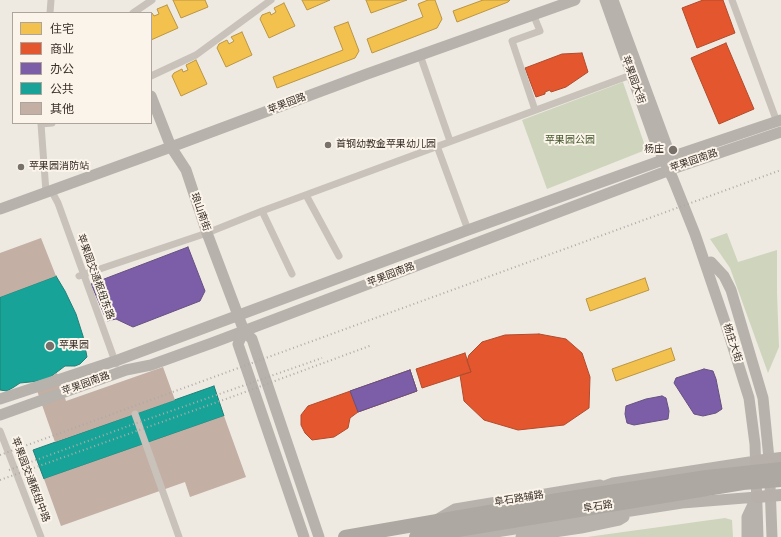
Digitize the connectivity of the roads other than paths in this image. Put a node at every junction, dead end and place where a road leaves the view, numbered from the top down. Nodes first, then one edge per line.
1 (51, 0) edge
2 (152, 0) edge
3 (271, 0) edge
4 (574, 0) edge
5 (604, 0) edge
6 (613, 0) edge
7 (732, 0) edge
8 (50, 12) edge
9 (135, 12) edge
10 (533, 14) junction
11 (420, 55) junction
12 (631, 75) junction
13 (152, 76) edge
14 (152, 99) edge
15 (535, 110) junction
16 (40, 124) edge
17 (780, 125) edge
18 (450, 141) junction
19 (437, 146) junction
20 (171, 147) junction
21 (667, 158) junction
22 (672, 169) junction
23 (48, 191) junction
24 (306, 195) junction
25 (0, 209) edge
26 (262, 211) junction
27 (468, 230) junction
28 (207, 233) junction
29 (339, 256) dead end
30 (292, 274) dead end
31 (81, 275) junction
32 (238, 315) junction
33 (244, 331) junction
34 (114, 361) junction
35 (119, 372) junction
36 (0, 399) edge
37 (0, 414) edge
38 (134, 414) dead end
39 (0, 431) edge
40 (767, 460) edge
41 (781, 469) edge
42 (781, 480) edge
43 (768, 496) edge
44 (641, 509) junction
45 (41, 537) edge
46 (179, 537) edge
47 (304, 537) edge
48 (319, 537) edge
49 (339, 537) edge
50 (345, 537) edge
51 (416, 537) edge
52 (464, 537) edge
53 (520, 537) edge
54 (748, 537) edge
55 (758, 537) edge
56 (763, 537) edge
57 (772, 537) edge

1 - 8 street
2 - 9 street
3 - 13 street
4 - 10 main road, 苹果园路
5 - 12 main road, 苹果园大街
6 - 21 main road, 苹果园大街
7 - 17 street
10 - 11 main road, 苹果园路
10 - 15 street
11 - 18 street
11 - 20 main road, 苹果园路
12 - 15 street
12 - 21 main road, 苹果园大街
14 - 20 main road, 琅山南街
15 - 18 street
16 - 23 street
17 - 21 main road, 苹果园南路
17 - 22 main road, 苹果园南路
18 - 19 street
19 - 24 street
19 - 27 street
20 - 23 main road, 苹果园路
20 - 28 main road, 琅山南街
21 - 22 main road, 杨庄大街
21 - 27 main road, 苹果园南路
22 - 33 main road, 苹果园南路
22 - 40 main road, 杨庄大街
22 - 40 main road, 杨庄大街
23 - 25 main road, 苹果园路
23 - 31 street, 苹果园交通枢纽东路
24 - 26 street
24 - 29 street
26 - 28 street
26 - 30 street
27 - 32 main road, 苹果园南路
28 - 31 street
28 - 32 main road, 琅山南街
31 - 34 street, 苹果园交通枢纽东路
32 - 33 main road, 琅山南街
32 - 34 main road, 苹果园南路
33 - 35 main road, 苹果园南路
33 - 47 main road
33 - 48 main road, 琅山南街
34 - 35 street, 苹果园交通枢纽东路
34 - 36 main road, 苹果园南路
35 - 37 main road, 苹果园南路
38 - 46 street
39 - 45 street, 苹果园交通枢纽中路
40 - 43 main road, 杨庄大街
40 - 49 main road, 阜石路
41 - 50 highway, 阜石路
42 - 51 highway, 阜石路
43 - 44 main road, 阜石路
43 - 54 main road
43 - 55 main road, 杨庄大街
43 - 56 main road
43 - 57 main road, 杨庄大街
44 - 52 main road, 阜石路
44 - 53 main road

